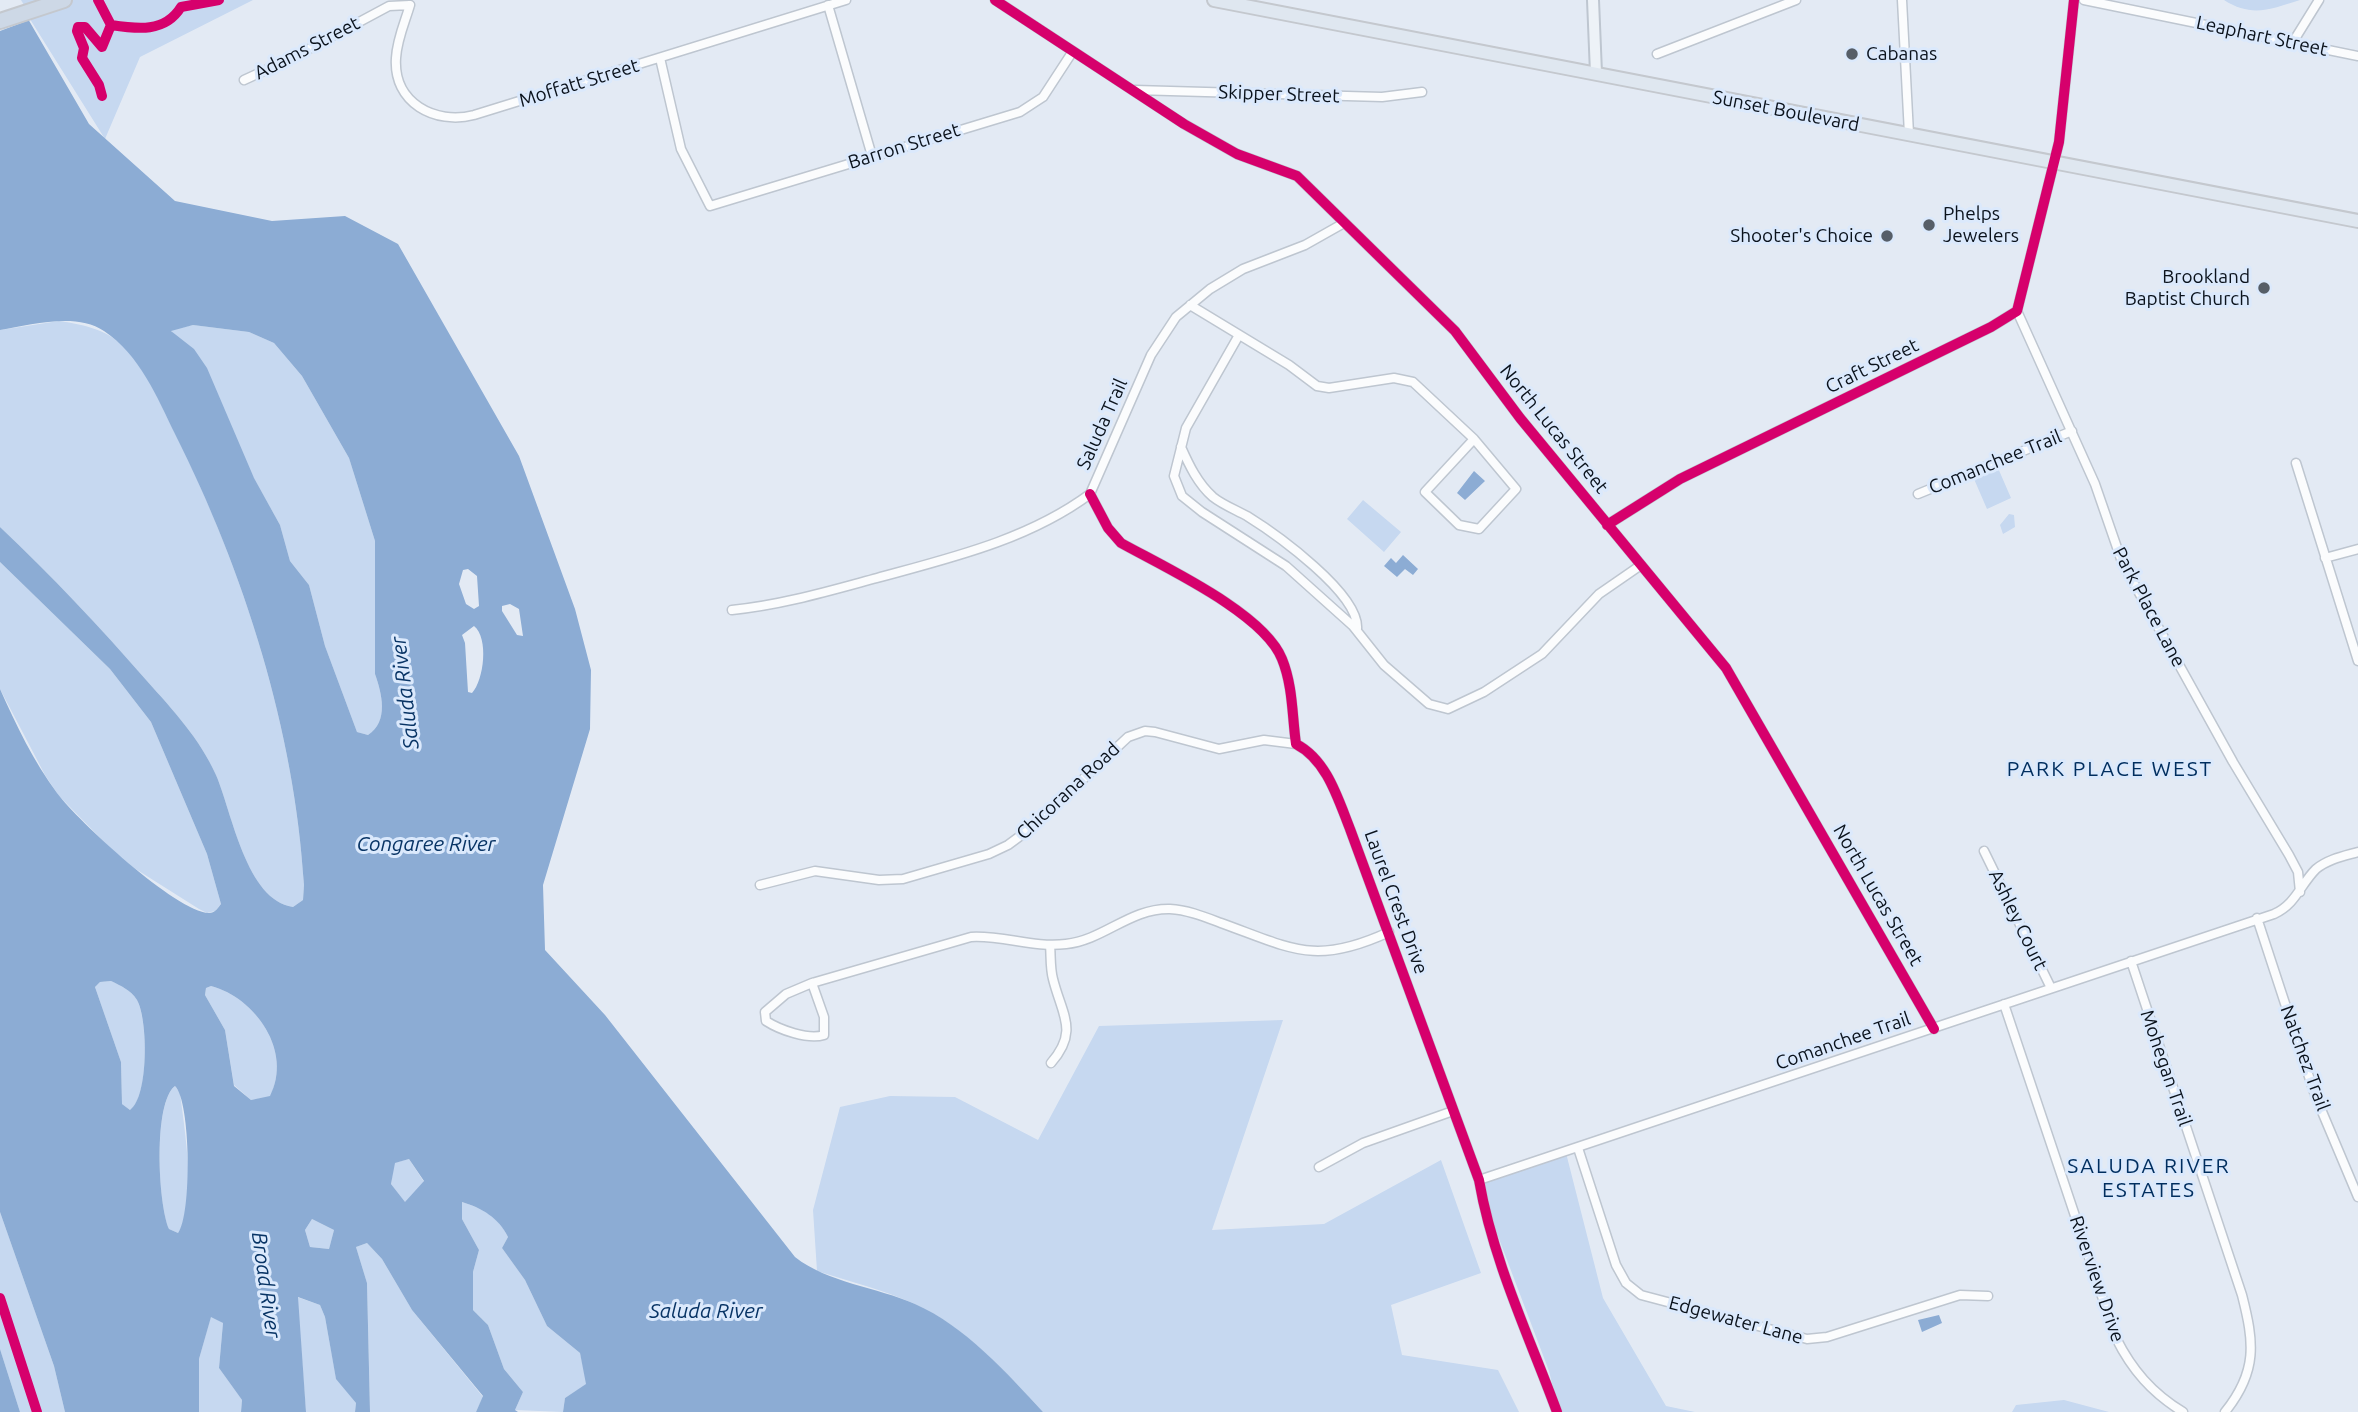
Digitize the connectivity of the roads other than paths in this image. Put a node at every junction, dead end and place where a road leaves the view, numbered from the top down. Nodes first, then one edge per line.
1 (42, 0) edge
2 (64, 0) edge
3 (846, 0) edge
4 (995, 0) edge
5 (1214, 0) edge
6 (1593, 0) edge
7 (1796, 0) edge
8 (1902, 0) edge
9 (2074, 0) edge
10 (2084, 0) edge
11 (2319, 0) edge
12 (413, 2) edge
13 (828, 5) junction
14 (0, 20) edge
15 (2293, 43) junction
16 (1073, 51) junction
17 (1657, 54) dead end
18 (2358, 56) edge
19 (660, 58) junction
20 (1596, 73) junction
21 (243, 80) dead end
22 (1135, 90) junction
23 (1422, 92) dead end
24 (1909, 134) junction
25 (872, 156) junction
26 (2053, 162) junction
27 (2358, 221) edge
28 (1344, 223) junction
29 (1190, 304) junction
30 (2017, 311) junction
31 (1239, 335) junction
32 (2072, 431) junction
33 (1474, 439) junction
34 (1181, 447) junction
35 (2296, 463) dead end
36 (1090, 494) junction
37 (1918, 494) dead end
38 (1607, 525) junction
39 (2358, 549) edge
40 (2325, 558) junction
41 (1641, 565) junction
42 (732, 610) dead end
43 (1357, 629) junction
44 (2358, 661) edge
45 (1296, 744) junction
46 (1984, 852) dead end
47 (2358, 852) edge
48 (760, 886) dead end
49 (2300, 892) junction
50 (2257, 918) junction
51 (1389, 932) junction
52 (1050, 945) junction
53 (2131, 961) junction
54 (812, 984) junction
55 (2051, 988) junction
56 (2004, 1004) junction
57 (1934, 1028) junction
58 (1052, 1063) dead end
59 (1453, 1111) junction
60 (1578, 1148) junction
61 (1319, 1167) dead end
62 (1479, 1181) junction
63 (2357, 1186) edge
64 (2358, 1196) edge
65 (1988, 1296) dead end
66 (1558, 1412) edge
67 (2183, 1412) edge
68 (2225, 1412) edge

1 - 14 highway
2 - 14 highway
3 - 13 street, Moffatt Street
4 - 16 street, North Lucas Street
5 - 20 main road, Sunset Boulevard
6 - 20 street
7 - 17 street
8 - 24 street
9 - 26 street
10 - 15 street, Leaphart Street
11 - 15 street
12 - 19 street, Moffatt Street
12 - 21 street, Adams Street
13 - 19 street, Moffatt Street
13 - 25 street
15 - 18 street, Leaphart Street
16 - 22 street, North Lucas Street
16 - 25 street, Barron Street
19 - 25 street, Barron Street
20 - 24 main road, Sunset Boulevard
22 - 23 street, Skipper Street
22 - 28 street, North Lucas Street
24 - 26 main road, Sunset Boulevard
26 - 27 main road, Sunset Boulevard
26 - 30 street
28 - 29 street, Saluda Trail
28 - 38 street, North Lucas Street
29 - 31 street
29 - 36 street, Saluda Trail
30 - 32 street, Park Place Lane
30 - 38 street, Craft Street
31 - 33 street
31 - 34 street
32 - 37 street, Comanchee Trail
32 - 49 street, Park Place Lane
33 - 33 street
34 - 43 street
34 - 43 street
35 - 40 street
36 - 42 street, Saluda Trail
36 - 45 street
38 - 41 street, North Lucas Street
39 - 40 street
40 - 44 street
41 - 43 street
41 - 57 street, North Lucas Street
45 - 48 street, Chicorana Road
45 - 51 street, Laurel Crest Drive
46 - 55 street, Ashley Court
47 - 49 street, Comanchee Trail
49 - 50 street, Comanchee Trail
50 - 53 street, Comanchee Trail
50 - 63 street, Natchez Trail
51 - 52 street
51 - 59 street, Laurel Crest Drive
52 - 54 street
52 - 58 street
53 - 55 street, Comanchee Trail
53 - 68 street, Mohegan Trail
54 - 54 street
55 - 56 street, Comanchee Trail
56 - 57 street, Comanchee Trail
56 - 67 street, Riverview Drive
57 - 60 street, Comanchee Trail
59 - 61 street
59 - 62 street, Laurel Crest Drive
60 - 62 street, Comanchee Trail
60 - 65 street, Edgewater Lane
62 - 66 street, Laurel Crest Drive
63 - 64 street, Natchez Trail

